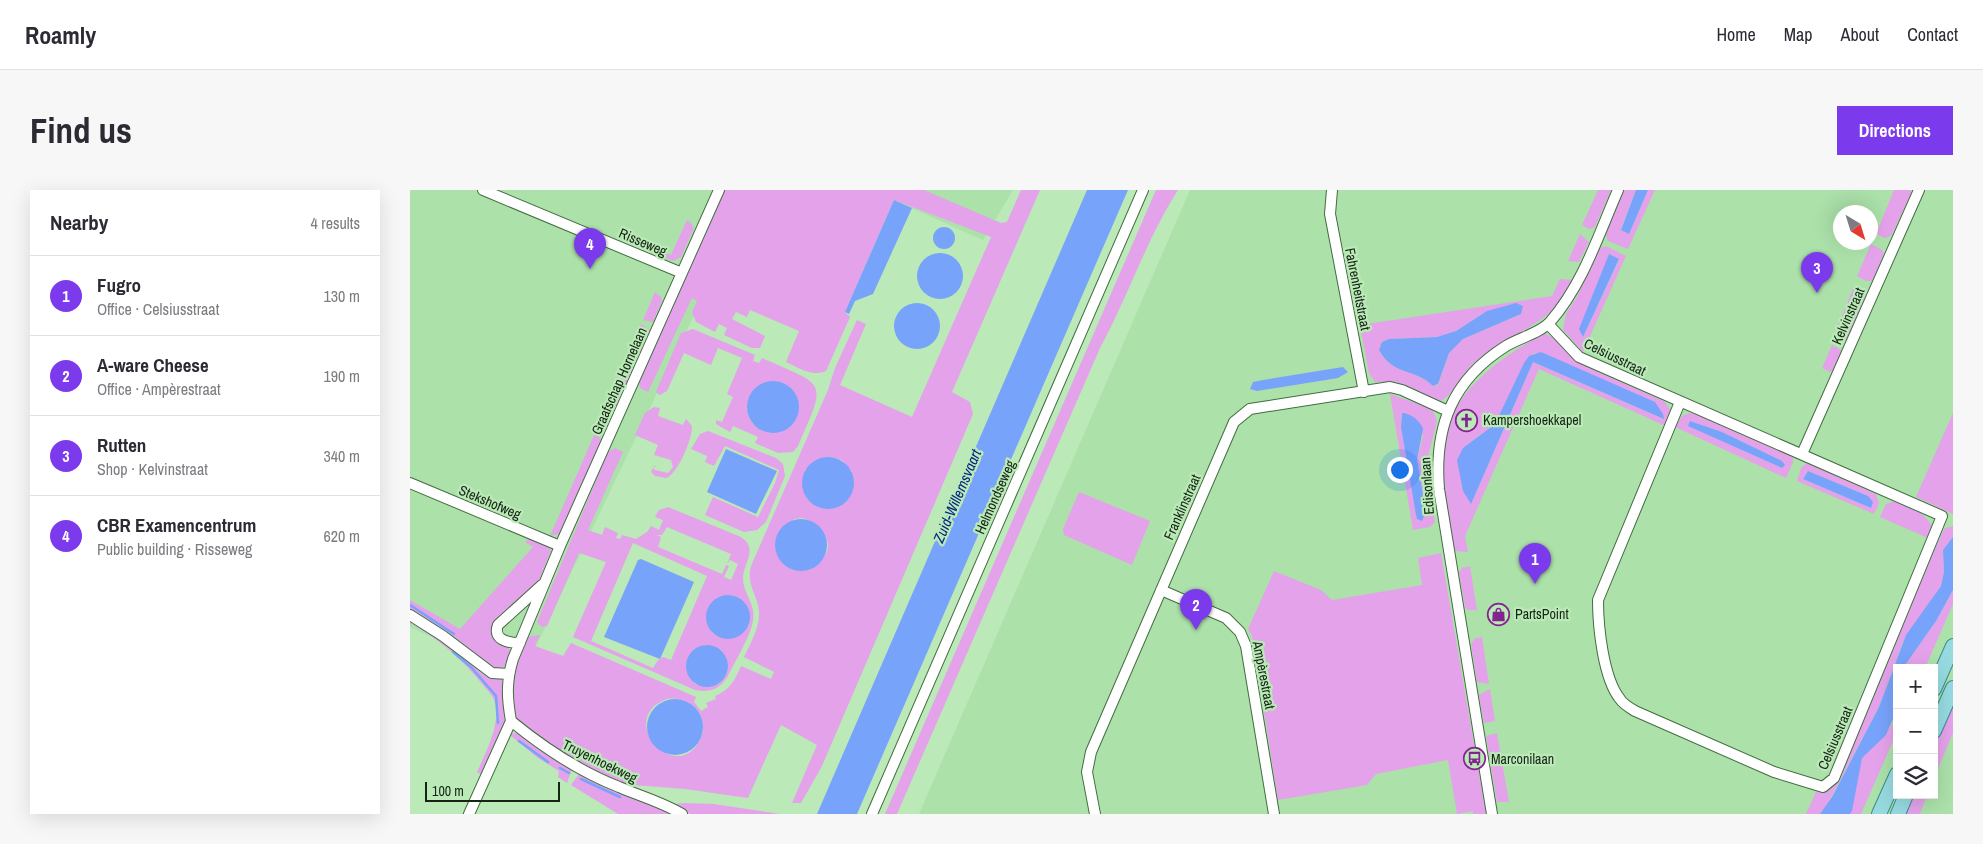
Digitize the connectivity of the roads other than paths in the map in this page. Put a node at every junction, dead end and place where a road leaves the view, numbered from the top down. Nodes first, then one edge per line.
1 (483, 190) edge
2 (718, 190) edge
3 (1143, 190) edge
4 (1332, 190) edge
5 (1618, 190) edge
6 (1919, 190) edge
7 (682, 273) junction
8 (1548, 324) junction
9 (1364, 392) junction
10 (1680, 402) junction
11 (1448, 411) junction
12 (1802, 454) junction
13 (410, 483) edge
14 (560, 546) junction
15 (545, 583) junction
16 (1160, 590) junction
17 (410, 615) edge
18 (520, 643) junction
19 (1953, 646) edge
20 (509, 674) junction
21 (1938, 681) edge
22 (1953, 688) edge
23 (511, 721) junction
24 (1938, 722) edge
25 (1893, 783) edge
26 (1904, 799) edge
27 (469, 814) edge
28 (682, 814) edge
29 (872, 814) edge
30 (1094, 814) edge
31 (1274, 814) edge
32 (1492, 814) edge
33 (1879, 814) edge
34 (1898, 814) edge

1 - 7 street, Risseweg
2 - 7 street, Graafschap Hornelaan
3 - 29 street, Helmondseweg
4 - 9 street, Fahrenheitstraat
5 - 8 street, Edisonlaan
6 - 12 street, Kelvinstraat
7 - 14 street, Graafschap Hornelaan
8 - 10 street, Celsiusstraat
8 - 11 street, Edisonlaan
9 - 11 street, Franklinstraat
9 - 16 street, Franklinstraat
10 - 12 street, Celsiusstraat
10 - 12 street, Celsiusstraat
11 - 32 street, Edisonlaan
13 - 14 street, Stekshofweg
14 - 15 street, Graafschap Hornelaan
15 - 18 street, Graafschap Hornelaan
15 - 18 street, Graafschap Hornelaan
16 - 30 street, Franklinstraat
16 - 31 street, Ampèrestraat
17 - 20 street
18 - 20 street, Graafschap Hornelaan
19 - 21 main road
20 - 23 street, Graafschap Hornelaan
22 - 24 main road
23 - 27 street
23 - 28 street, Truyenhoekweg
25 - 33 main road
26 - 34 main road

